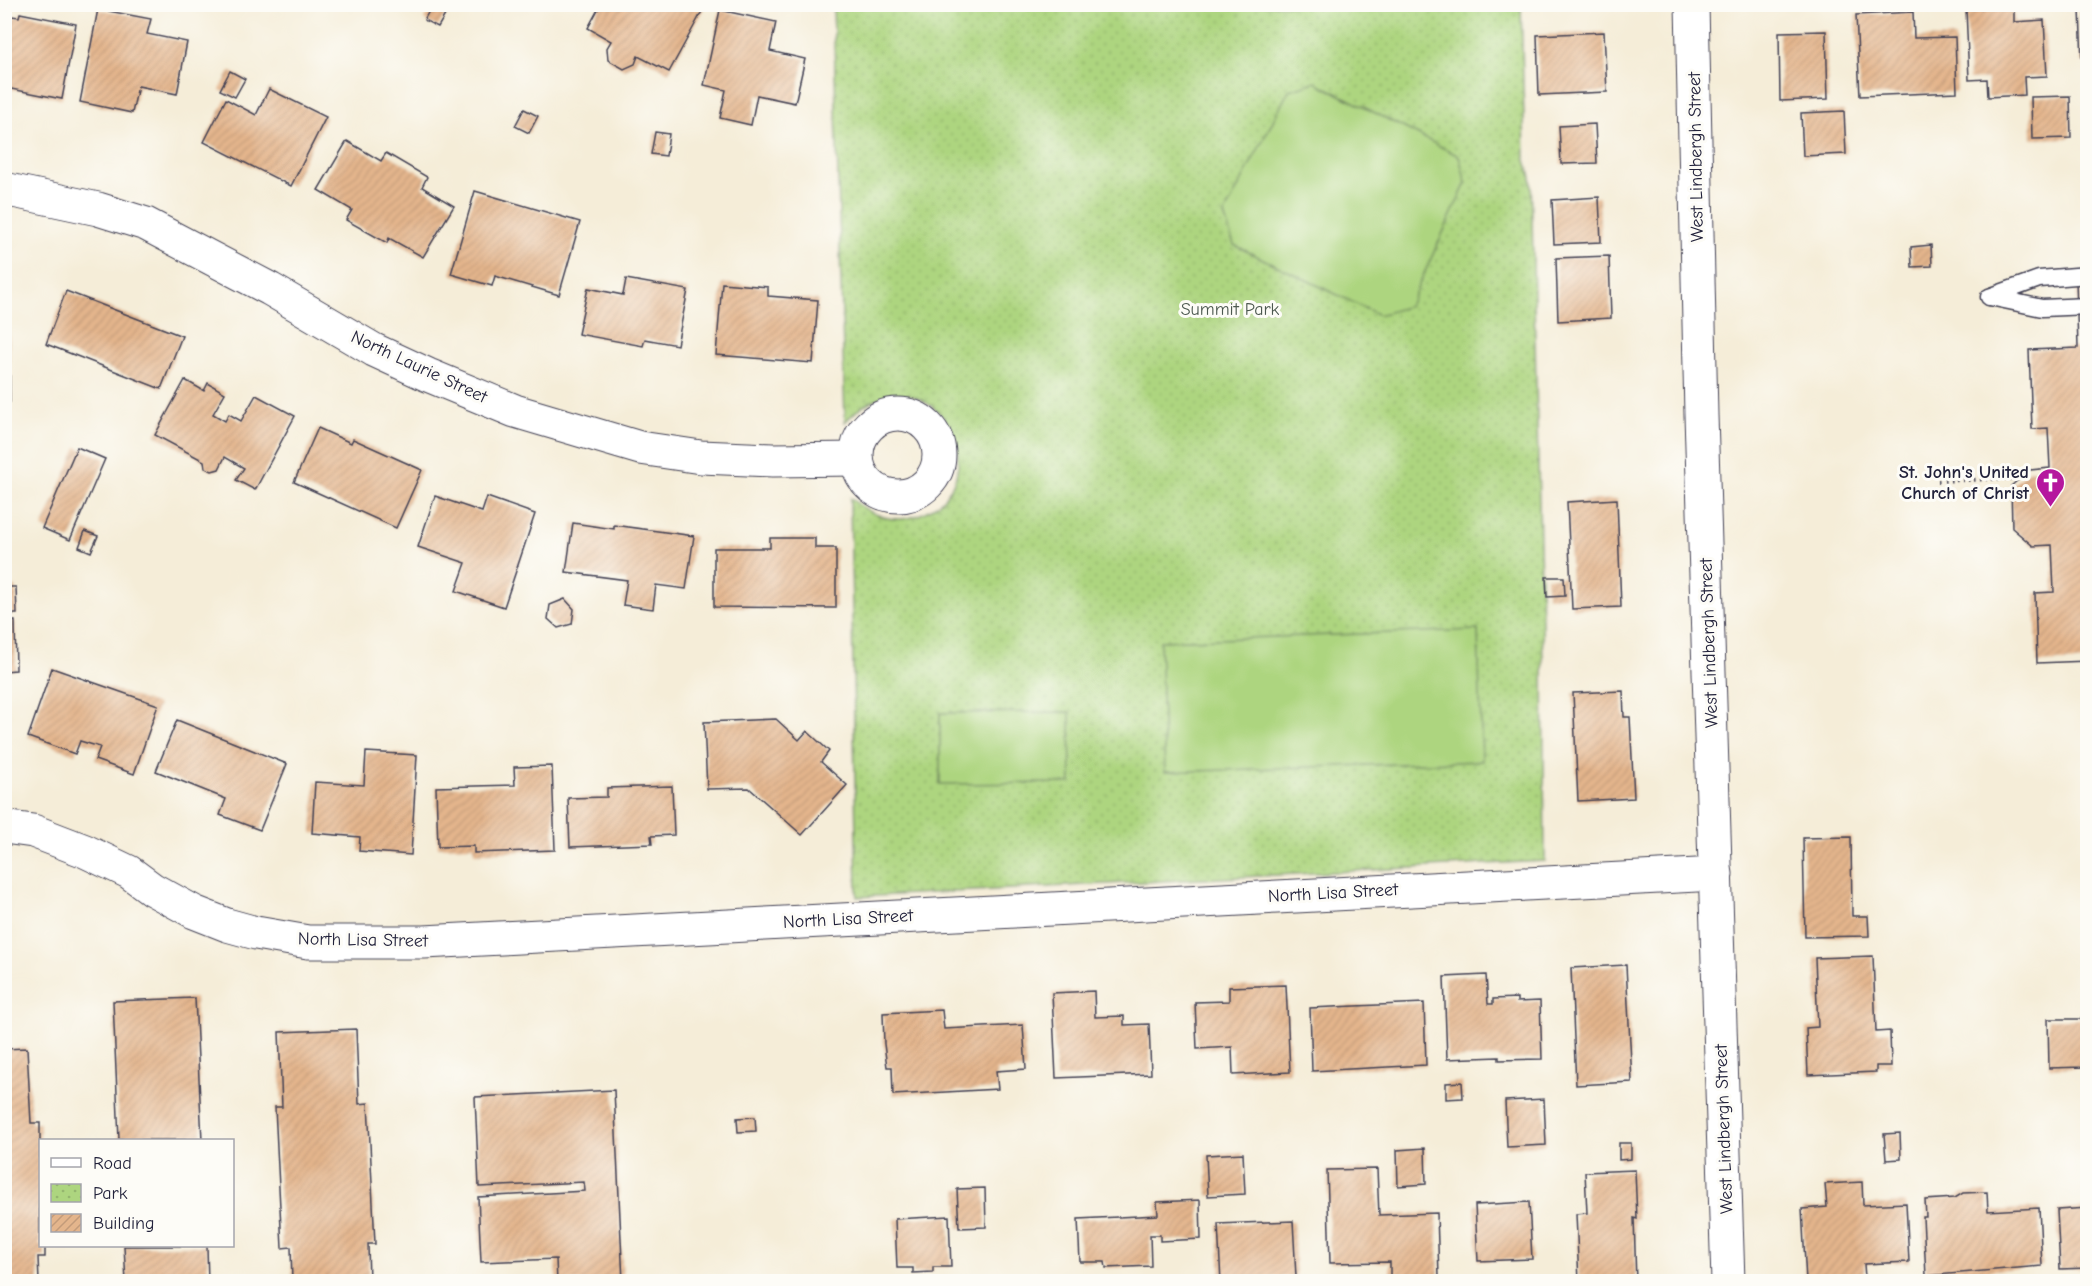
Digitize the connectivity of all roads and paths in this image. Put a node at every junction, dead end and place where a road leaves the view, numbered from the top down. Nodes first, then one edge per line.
1 (1692, 4) edge
2 (4, 189) edge
3 (2088, 275) edge
4 (2088, 306) edge
5 (857, 459) dead end
6 (2021, 478) dead end
7 (1938, 481) dead end
8 (4, 826) edge
9 (1716, 874) junction
10 (1728, 1281) edge

1 - 9 street, West Lindbergh Street
2 - 5 street, North Laurie Street
3 - 4 lane
6 - 7 path
8 - 9 street, North Lisa Street
9 - 10 street, West Lindbergh Street

